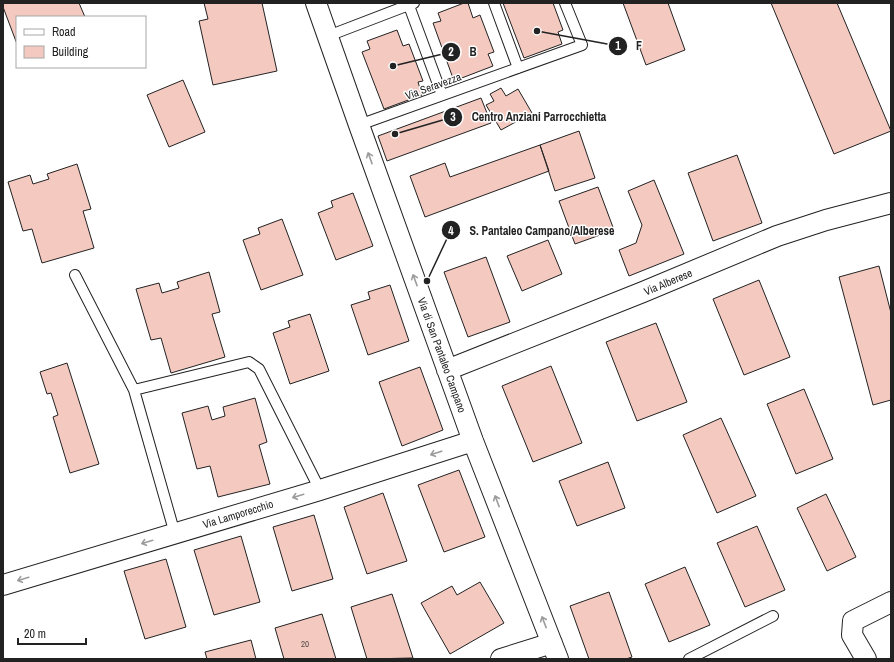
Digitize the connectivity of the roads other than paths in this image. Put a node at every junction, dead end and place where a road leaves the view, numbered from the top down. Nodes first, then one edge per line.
1 (316, 3) edge
2 (494, 3) edge
3 (565, 3) edge
4 (411, 4) edge
5 (328, 36) junction
6 (518, 68) junction
7 (442, 96) junction
8 (359, 125) junction
9 (891, 203) edge
10 (75, 275) dead end
11 (447, 370) junction
12 (134, 390) junction
13 (473, 441) junction
14 (320, 490) junction
15 (175, 534) junction
16 (3, 585) edge
17 (891, 602) edge
18 (773, 616) dead end
19 (555, 651) edge
20 (501, 659) edge
21 (689, 659) edge
22 (866, 659) edge

1 - 5 street, Via di San Pantaleo Campano
2 - 6 lane
3 - 6 lane, Via Seravezza
4 - 5 lane
4 - 7 lane
5 - 8 street, Via di San Pantaleo Campano
6 - 7 lane, Via Seravezza
7 - 8 lane, Via Seravezza
11 -> 8 street, Via di San Pantaleo Campano
9 - 11 street, Via Alberese
10 - 12 lane
11 - 13 street, Via di San Pantaleo Campano
12 - 14 lane
12 - 15 lane
13 -> 14 street, Via Lamporecchio
19 -> 13 street, Via di San Pantaleo Campano
14 -> 15 street, Via Lamporecchio
15 -> 16 street, Via Lamporecchio
17 - 22 street
18 - 21 lane
19 - 20 street

